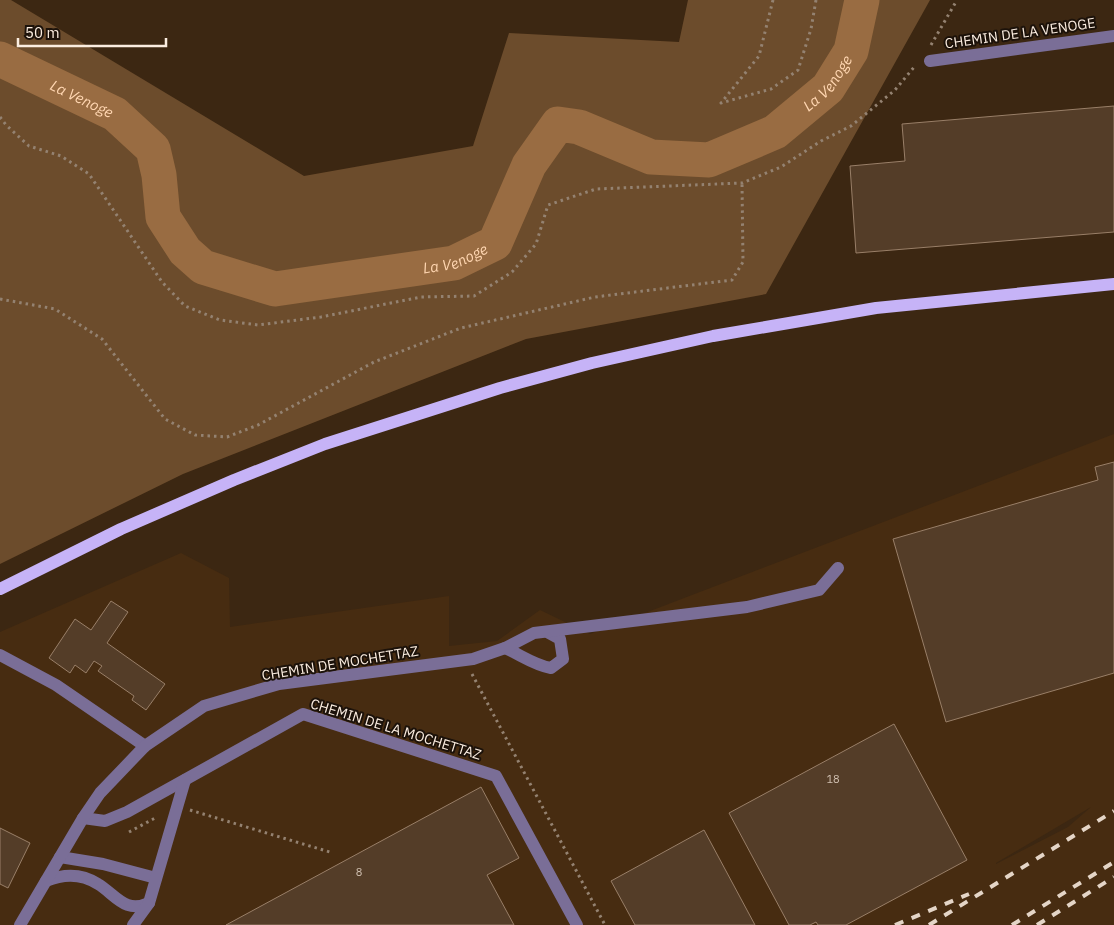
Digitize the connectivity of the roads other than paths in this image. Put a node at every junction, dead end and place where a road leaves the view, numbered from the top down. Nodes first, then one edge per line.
1 (1114, 36) edge
2 (925, 61) road end
3 (1114, 284) edge
4 (838, 568) dead end
5 (0, 589) edge
6 (549, 632) junction
7 (505, 648) junction
8 (0, 655) edge
9 (145, 746) junction
10 (186, 780) junction
11 (83, 818) junction
12 (60, 857) junction
13 (156, 878) junction
14 (46, 881) junction
15 (119, 901) junction
16 (149, 903) junction
17 (135, 924) edge
18 (20, 925) edge
19 (577, 925) edge

1 - 2 lane, CHEMIN DE LA VENOGE
3 - 5 main road
4 - 6 lane, CHEMIN DE MOCHETTAZ
6 - 7 lane, CHEMIN DE MOCHETTAZ
6 - 7 lane
7 - 9 lane, CHEMIN DE MOCHETTAZ
8 - 9 lane
9 - 11 lane, CHEMIN DE MOCHETTAZ
10 - 11 lane, CHEMIN DE LA MOCHETTAZ
10 - 13 lane
10 - 19 lane, CHEMIN DE LA MOCHETTAZ
11 - 12 lane, CHEMIN DE MOCHETTAZ
12 - 13 lane
12 - 14 lane, CHEMIN DE MOCHETTAZ
13 - 16 lane
14 - 15 lane
14 - 18 lane, CHEMIN DE MOCHETTAZ
15 - 16 lane
15 - 17 lane
16 - 17 lane

